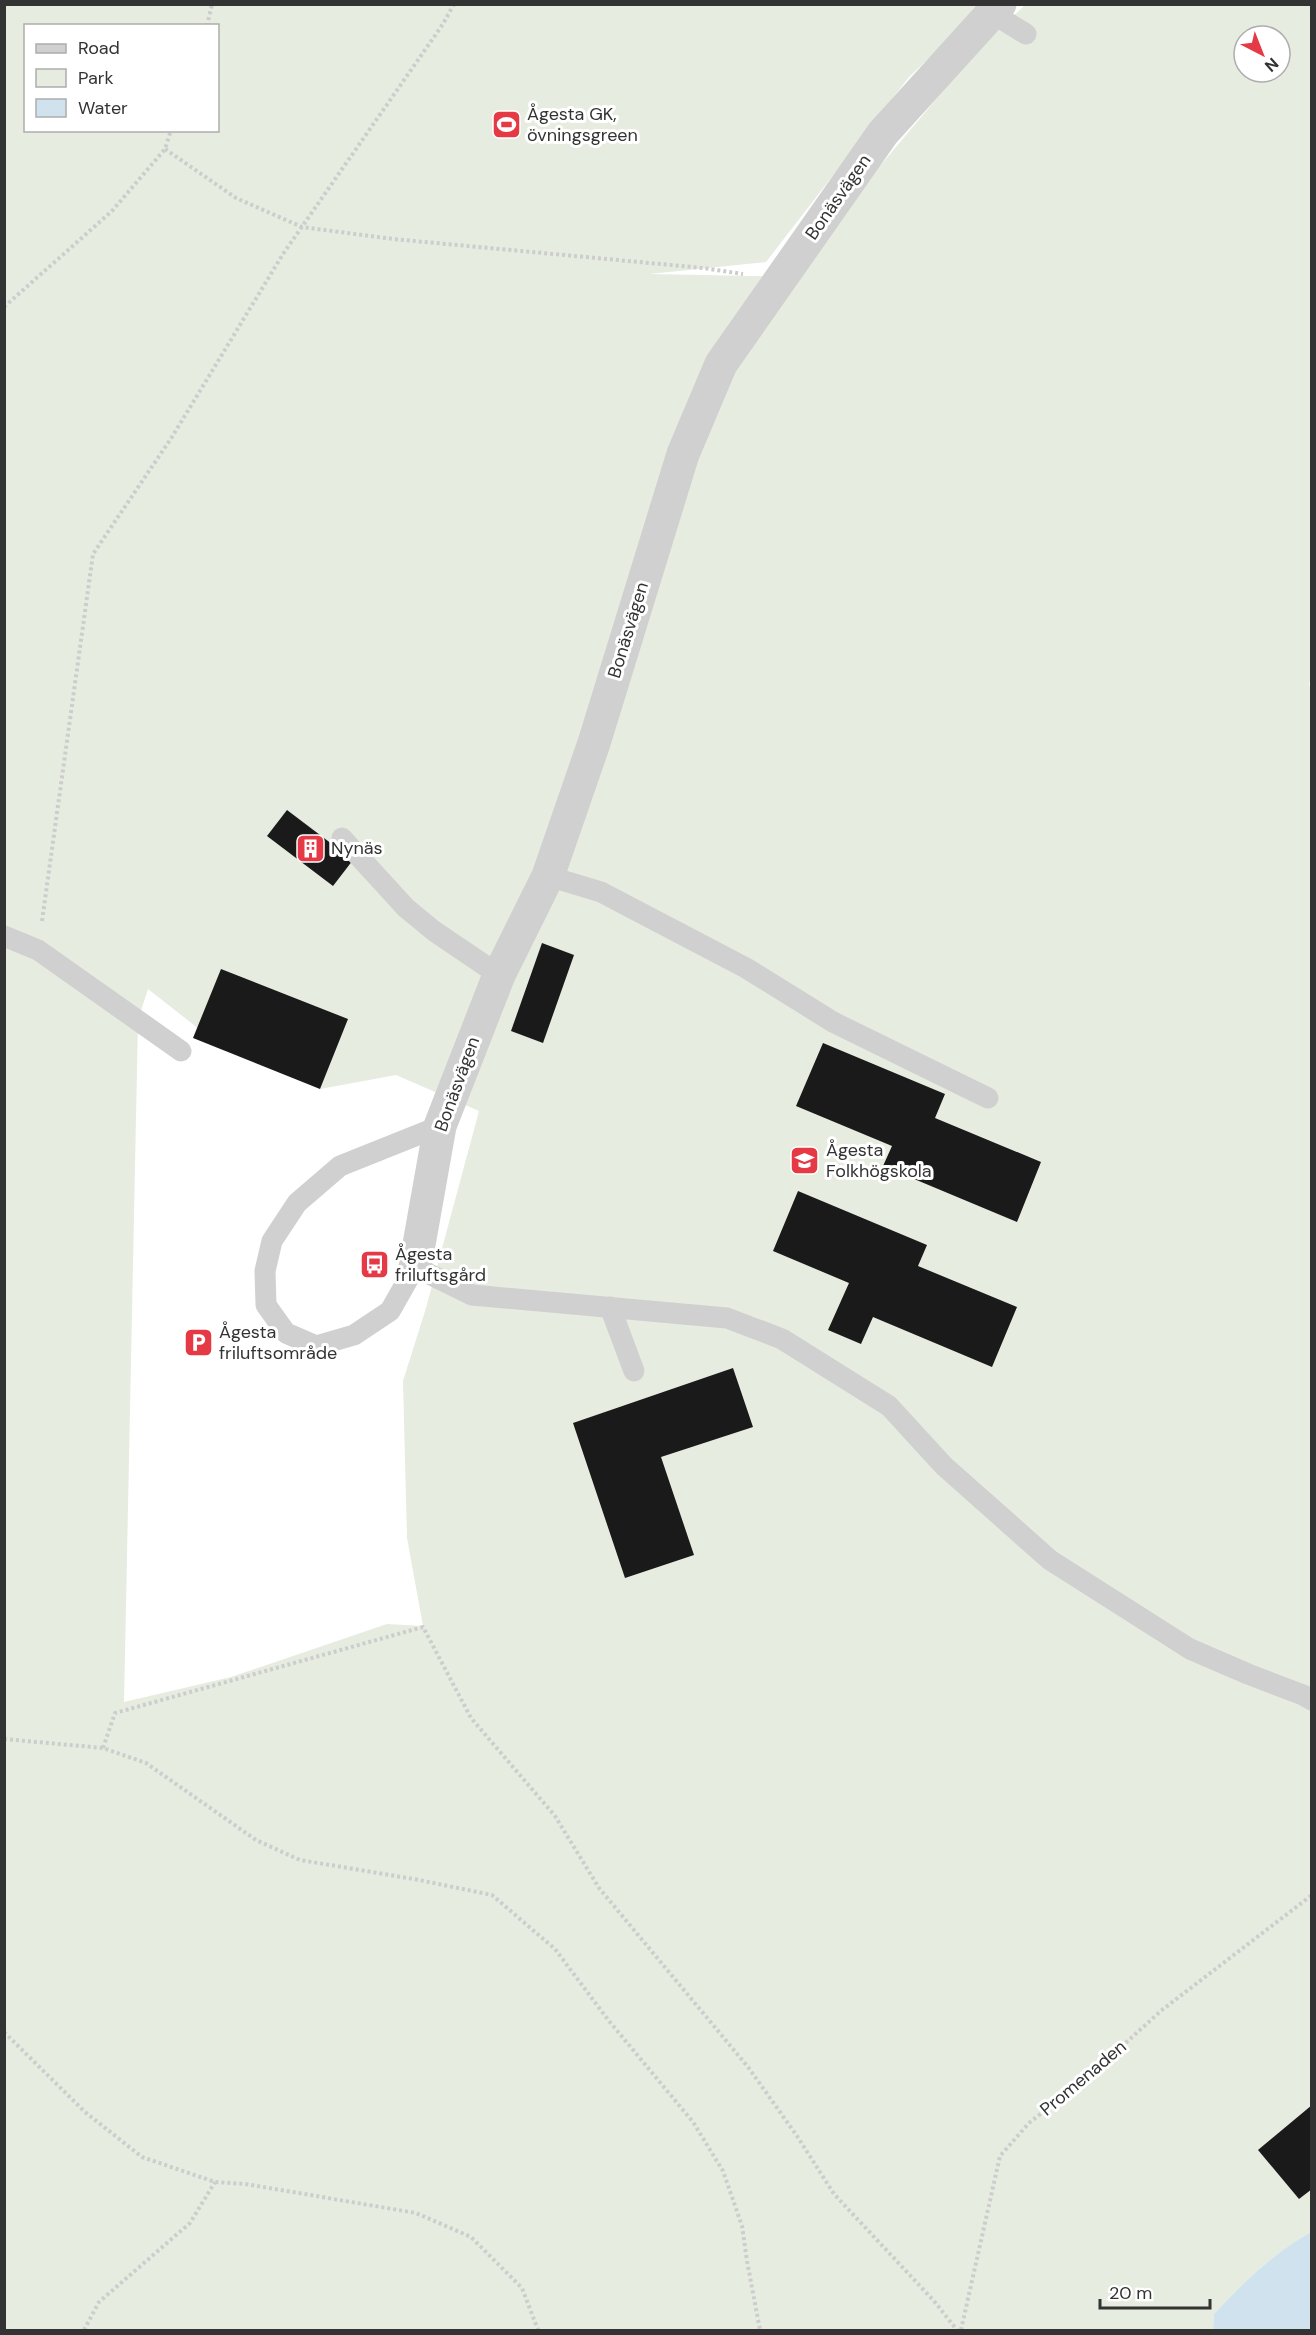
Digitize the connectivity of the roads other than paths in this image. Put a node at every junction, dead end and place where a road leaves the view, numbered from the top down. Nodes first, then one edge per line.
1 (996, 9) edge
2 (1026, 34) dead end
3 (342, 838) dead end
4 (548, 876) junction
5 (4, 936) edge
6 (499, 975) junction
7 (181, 1051) dead end
8 (988, 1098) dead end
9 (440, 1126) junction
10 (415, 1267) junction
11 (610, 1307) junction
12 (634, 1371) dead end
13 (1311, 1700) edge

1 - 2 lane
1 - 4 street, Bonäsvägen
3 - 6 lane
4 - 6 street, Bonäsvägen
4 - 8 lane
5 - 7 lane
6 - 9 street, Bonäsvägen
9 - 10 street, Bonäsvägen
9 - 10 lane
10 - 11 lane
11 - 12 lane
11 - 13 lane

